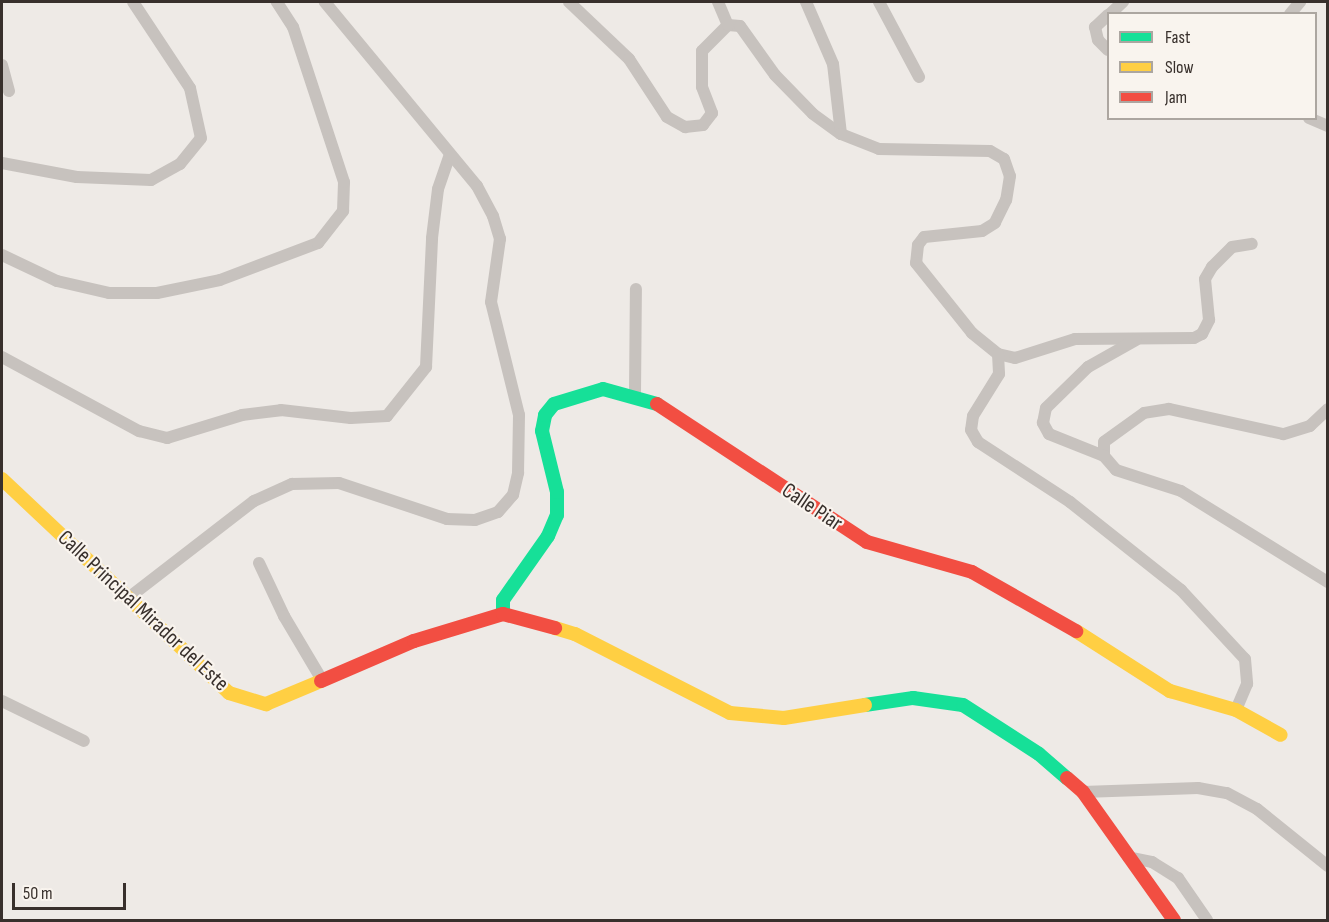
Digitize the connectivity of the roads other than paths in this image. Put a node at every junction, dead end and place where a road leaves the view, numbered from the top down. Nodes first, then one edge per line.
1 (133, 2) edge
2 (277, 2) edge
3 (325, 2) edge
4 (569, 2) edge
5 (718, 2) edge
6 (806, 2) edge
7 (879, 2) edge
8 (1123, 2) edge
9 (1111, 12) edge
10 (1107, 16) edge
11 (728, 25) junction
12 (1107, 49) edge
13 (2, 65) edge
14 (919, 77) dead end
15 (9, 91) dead end
16 (1314, 120) edge
17 (1328, 126) edge
18 (841, 134) junction
19 (450, 154) junction
20 (2, 163) edge
21 (1252, 244) dead end
22 (2, 255) edge
23 (636, 289) dead end
24 (1139, 339) junction
25 (998, 354) junction
26 (2, 357) edge
27 (635, 394) junction
28 (1328, 410) edge
29 (1104, 456) junction
30 (2, 479) edge
31 (259, 563) dead end
32 (1328, 582) edge
33 (128, 599) junction
34 (503, 614) junction
35 (322, 680) junction
36 (2, 701) edge
37 (1236, 710) junction
38 (1281, 735) dead end
39 (84, 741) dead end
40 (1083, 792) junction
41 (1128, 857) junction
42 (1328, 866) edge
43 (1174, 921) edge
44 (1207, 921) edge

1 - 20 street
2 - 22 street
3 - 19 street
4 - 11 street
5 - 11 street
6 - 18 street
7 - 14 street
8 - 9 street
10 - 12 street
11 - 18 street
13 - 15 street
16 - 17 street
18 - 25 street
19 - 26 street
19 - 33 street
21 - 24 street
23 - 27 street
24 - 25 street
24 - 29 street
25 - 37 street
27 - 34 street, Calle Piar
27 - 37 street, Calle Piar
28 - 29 street
29 - 32 street
30 - 33 street, Calle Principal Mirador del Este
31 - 35 street
33 - 35 street, Calle Principal Mirador del Este
34 - 35 street, Calle Principal Mirador del Este
34 - 40 street
36 - 39 street
37 - 38 street, Calle Piar
40 - 41 street
40 - 42 street
41 - 43 street
41 - 44 street

